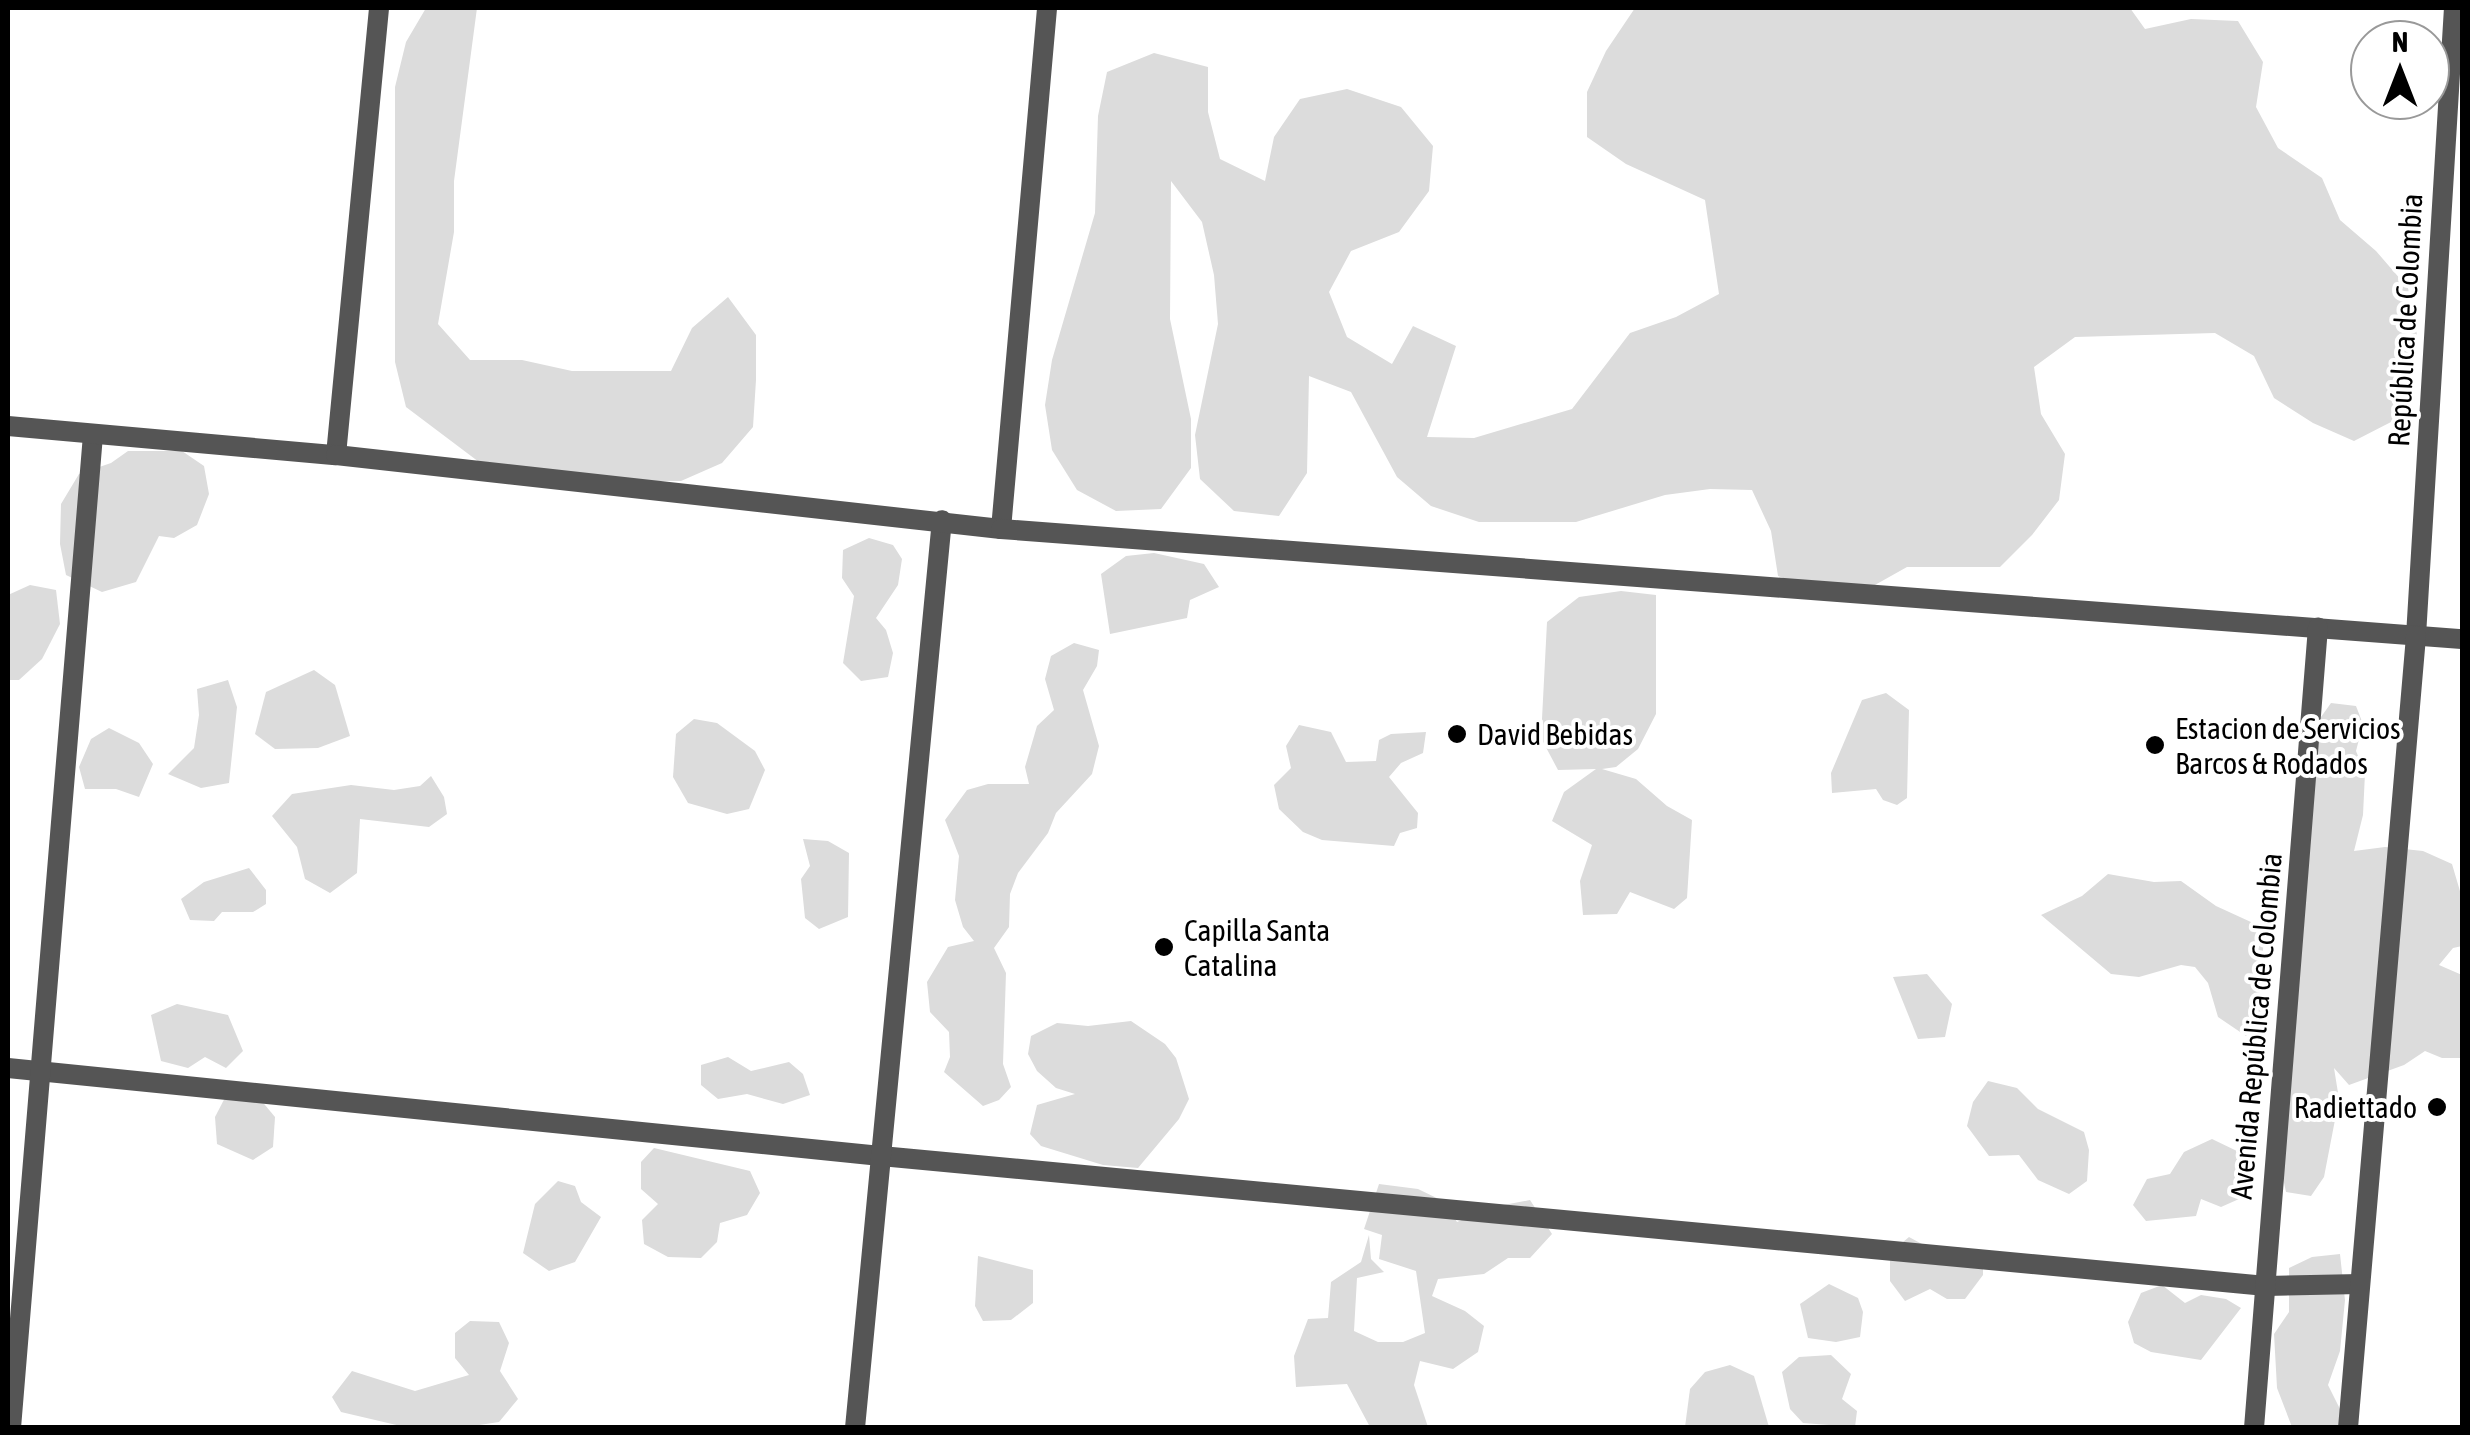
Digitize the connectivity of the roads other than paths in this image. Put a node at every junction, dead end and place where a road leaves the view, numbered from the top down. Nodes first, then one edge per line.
1 (379, 8) edge
2 (1048, 8) edge
3 (2454, 8) edge
4 (8, 426) edge
5 (93, 435) junction
6 (336, 455) junction
7 (942, 520) junction
8 (1000, 529) junction
9 (2318, 628) junction
10 (2416, 636) junction
11 (2462, 640) edge
12 (8, 1068) edge
13 (38, 1070) junction
14 (880, 1156) junction
15 (2360, 1284) junction
16 (2266, 1286) junction
17 (10, 1428) edge
18 (855, 1428) edge
19 (2254, 1428) edge
20 (2348, 1428) edge

1 - 6 street
2 - 8 street
3 - 10 street, República de Colombia
4 - 5 street
5 - 6 street
5 - 13 street
6 - 7 street
7 - 8 street
7 - 14 street
8 - 9 street
9 - 10 street
9 - 16 street, Avenida República de Colombia
10 - 11 street
10 - 15 street
12 - 13 street
13 - 14 street
13 - 17 street
14 - 16 street
14 - 18 street
15 - 16 street
15 - 20 street
16 - 19 street, Avenida República de Colombia

